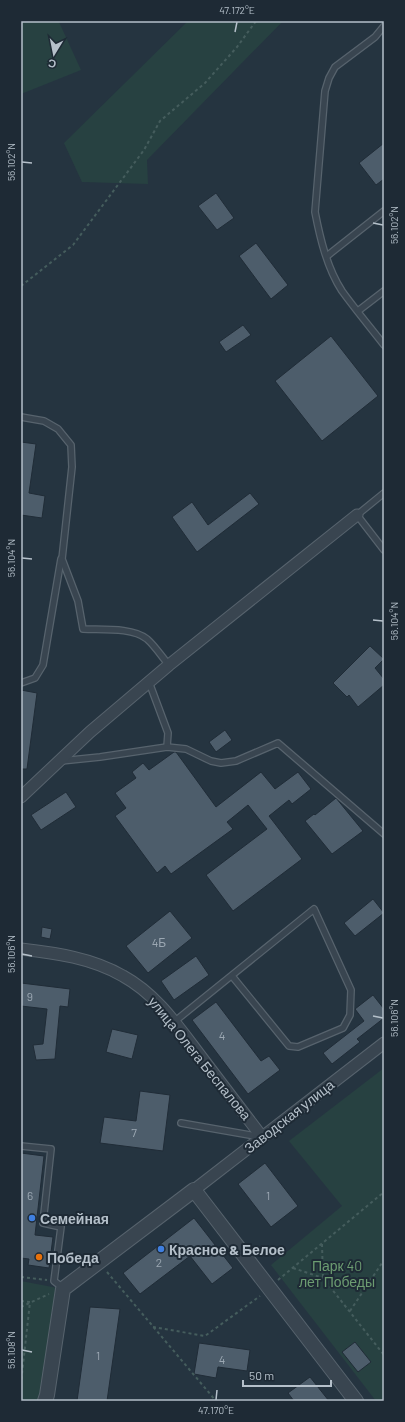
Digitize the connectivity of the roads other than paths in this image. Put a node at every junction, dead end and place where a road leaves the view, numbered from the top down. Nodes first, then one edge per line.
1 (384, 26) edge
2 (384, 211) edge
3 (327, 256) junction
4 (384, 291) edge
5 (358, 311) junction
6 (384, 345) edge
7 (21, 418) edge
8 (384, 493) edge
9 (357, 515) junction
10 (384, 550) edge
11 (62, 559) junction
12 (169, 665) junction
13 (149, 682) junction
14 (21, 683) edge
15 (166, 747) junction
16 (61, 761) junction
17 (21, 797) edge
18 (384, 834) edge
19 (21, 949) edge
20 (232, 976) junction
21 (174, 1022) junction
22 (384, 1043) edge
23 (181, 1123) dead end
24 (262, 1137) junction
25 (21, 1146) edge
26 (194, 1190) junction
27 (58, 1285) junction
28 (47, 1399) edge
29 (356, 1401) edge

1 - 3 lane
2 - 3 lane
3 - 5 lane
4 - 5 lane
5 - 6 lane
7 - 11 lane
8 - 9 lane
9 - 10 lane
9 - 12 street
11 - 12 lane
11 - 14 lane
12 - 13 street
13 - 15 lane
13 - 16 street
15 - 16 lane
15 - 18 lane
16 - 17 street
19 - 21 street, улица Олега Беспалова
20 - 20 lane
20 - 21 lane
21 - 24 street, улица Олега Беспалова
22 - 24 street, Заводская улица
23 - 24 lane
24 - 26 street, Заводская улица
25 - 27 lane
26 - 27 street
26 - 29 street
27 - 28 street

